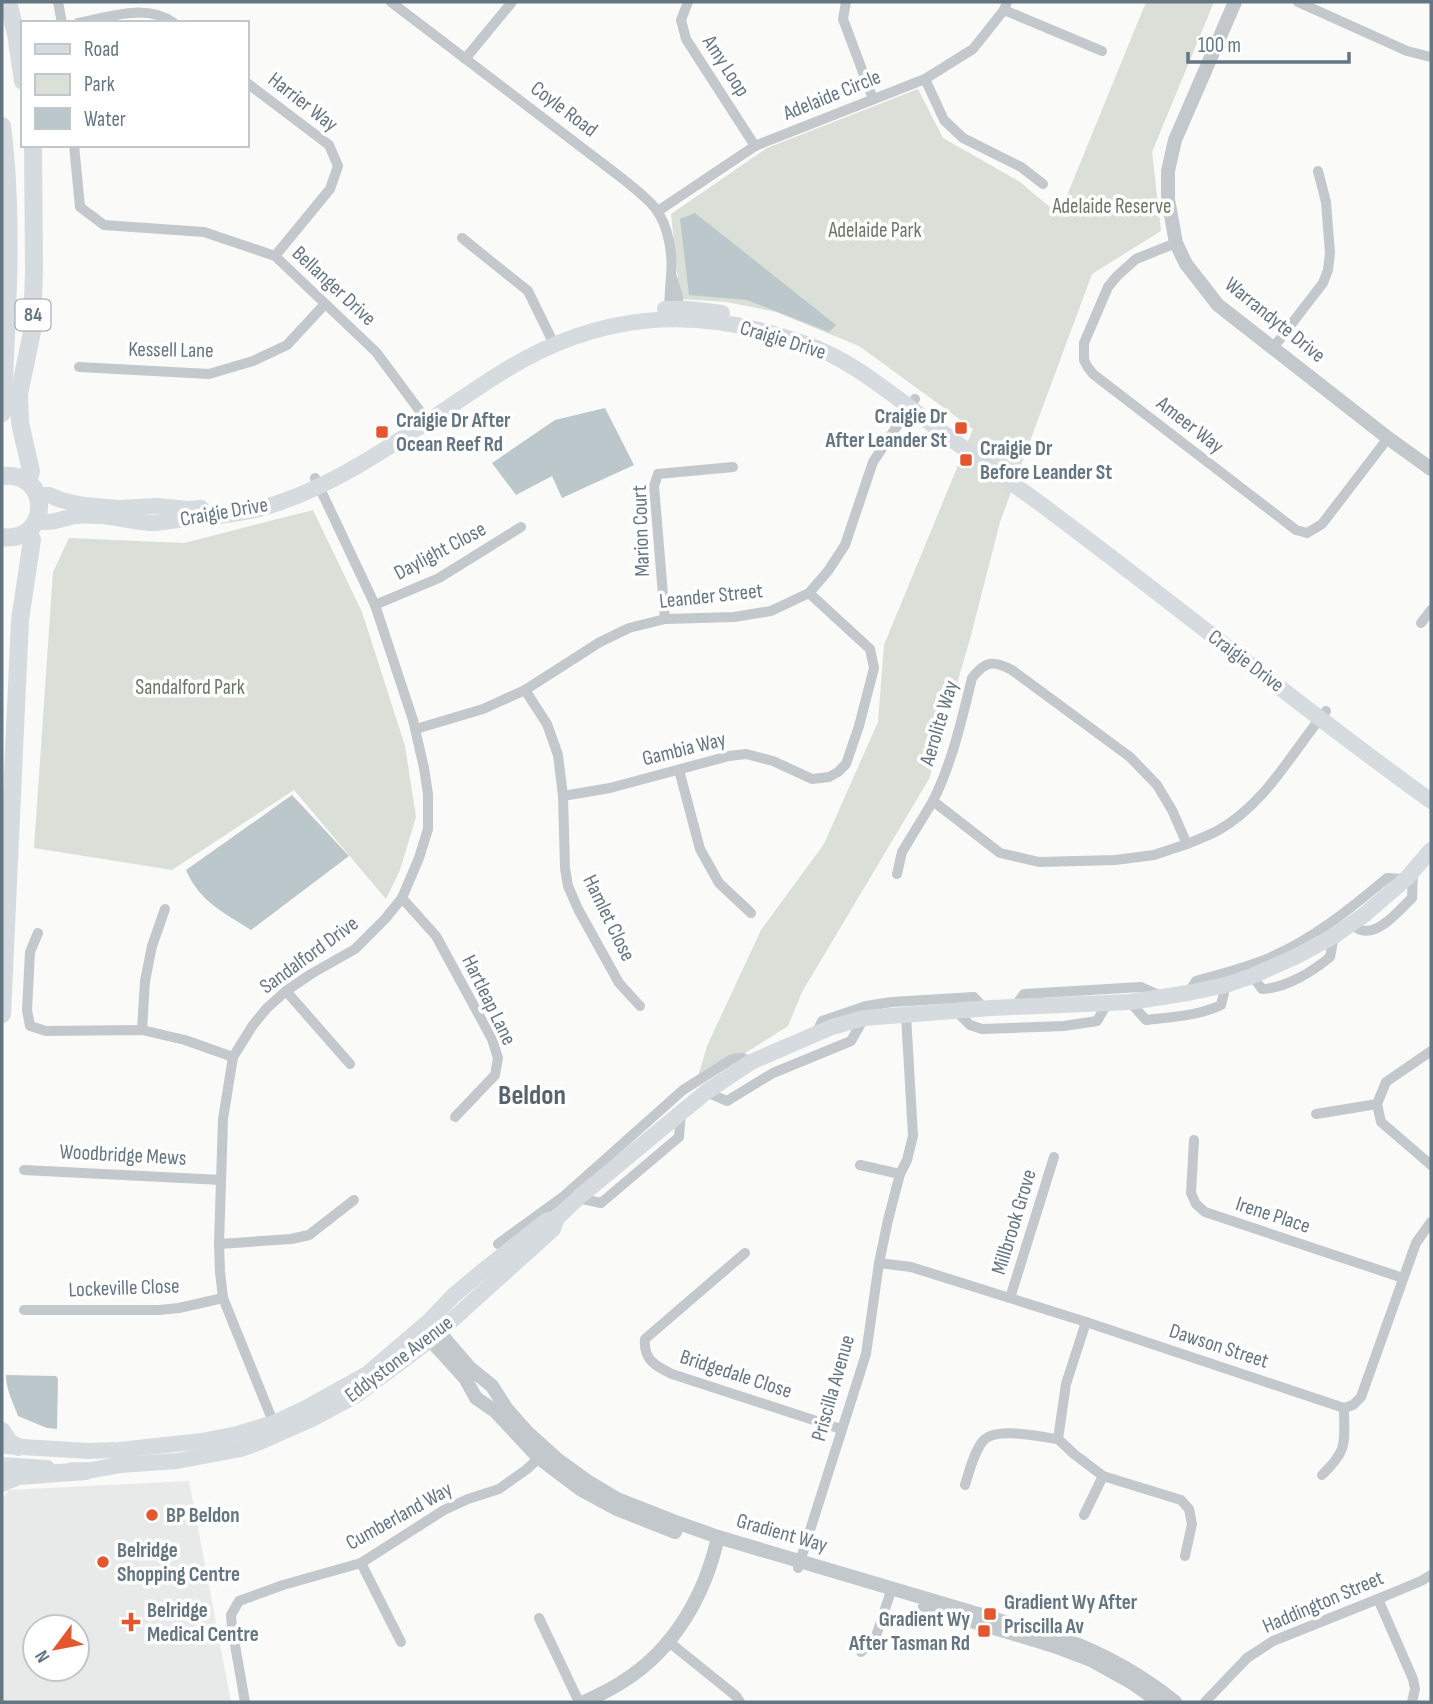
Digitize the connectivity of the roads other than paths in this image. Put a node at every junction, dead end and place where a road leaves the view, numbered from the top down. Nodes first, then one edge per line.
1 (8, 2) edge
2 (58, 2) edge
3 (391, 2) edge
4 (512, 2) edge
5 (688, 2) edge
6 (846, 2) edge
7 (1235, 2) edge
8 (1298, 2) edge
9 (1005, 6) edge
10 (62, 21) edge
11 (89, 21) edge
12 (169, 21) edge
13 (1102, 51) dead end
14 (1431, 57) edge
15 (465, 60) junction
16 (21, 68) edge
17 (925, 79) junction
18 (248, 84) edge
19 (873, 99) junction
20 (2, 126) edge
21 (755, 146) junction
22 (33, 147) edge
23 (74, 147) edge
24 (1318, 171) dead end
25 (1043, 184) dead end
26 (658, 211) junction
27 (462, 238) dead end
28 (1176, 243) junction
29 (275, 256) junction
30 (324, 305) junction
31 (674, 314) junction
32 (552, 340) junction
33 (1273, 348) junction
34 (79, 367) dead end
35 (913, 404) junction
36 (2, 413) edge
37 (425, 418) junction
38 (1388, 438) junction
39 (1430, 466) edge
40 (733, 467) dead end
41 (2, 476) edge
42 (317, 482) junction
43 (33, 489) junction
44 (32, 526) junction
45 (521, 527) dead end
46 (2, 537) edge
47 (810, 593) junction
48 (375, 606) junction
49 (1431, 610) edge
50 (665, 619) junction
51 (1421, 623) dead end
52 (525, 690) junction
53 (1324, 715) junction
54 (416, 729) junction
55 (679, 770) junction
56 (1431, 788) edge
57 (563, 796) junction
58 (933, 801) junction
59 (1431, 802) edge
60 (1186, 844) junction
61 (1431, 850) edge
62 (897, 874) dead end
63 (1410, 874) junction
64 (402, 898) junction
65 (165, 909) dead end
66 (751, 913) dead end
67 (38, 933) dead end
68 (1226, 985) junction
69 (286, 991) junction
70 (1188, 993) junction
71 (1163, 997) junction
72 (1108, 1002) junction
73 (1130, 1002) junction
74 (640, 1006) dead end
75 (2, 1008) edge
76 (984, 1008) junction
77 (1014, 1008) junction
78 (956, 1012) junction
79 (2, 1014) edge
80 (906, 1015) junction
81 (864, 1018) junction
82 (142, 1030) junction
83 (816, 1034) junction
84 (1431, 1051) edge
85 (233, 1057) junction
86 (751, 1062) junction
87 (350, 1064) dead end
88 (706, 1092) junction
89 (1377, 1104) junction
90 (681, 1112) junction
91 (1316, 1114) dead end
92 (455, 1117) dead end
93 (1194, 1140) dead end
94 (1055, 1157) dead end
95 (1431, 1165) edge
96 (860, 1166) dead end
97 (24, 1170) dead end
98 (602, 1170) junction
99 (900, 1174) junction
100 (220, 1180) junction
101 (578, 1198) junction
102 (354, 1200) dead end
103 (1431, 1222) edge
104 (219, 1244) junction
105 (498, 1244) dead end
106 (746, 1253) dead end
107 (879, 1263) junction
108 (1403, 1278) junction
109 (223, 1298) junction
110 (1010, 1298) junction
111 (24, 1310) dead end
112 (1086, 1322) junction
113 (430, 1330) junction
114 (1344, 1408) junction
115 (276, 1428) junction
116 (841, 1429) junction
117 (2, 1431) edge
118 (1058, 1439) junction
119 (10, 1446) edge
120 (89, 1451) junction
121 (542, 1454) junction
122 (2, 1465) edge
123 (120, 1465) junction
124 (86, 1471) junction
125 (1322, 1475) dead end
126 (1103, 1476) junction
127 (2, 1483) edge
128 (964, 1485) dead end
129 (1084, 1515) dead end
130 (717, 1541) junction
131 (1185, 1556) dead end
132 (361, 1563) junction
133 (799, 1564) junction
134 (1431, 1574) edge
135 (890, 1592) junction
136 (1378, 1599) junction
137 (540, 1618) dead end
138 (401, 1642) dead end
139 (669, 1643) junction
140 (861, 1653) dead end
141 (245, 1702) edge
142 (581, 1702) edge
143 (740, 1702) edge
144 (1159, 1702) edge
145 (1175, 1702) edge
146 (1205, 1702) edge
147 (1412, 1702) edge

1 - 16 main road
2 - 10 street
3 - 15 street, Coyle Road
4 - 15 street
5 - 21 street, Amy Loop
6 - 19 street
7 - 28 street, Warrandyte Drive
8 - 14 street
9 - 13 street
9 - 17 street, Adelaide Circle
11 - 12 street
15 - 26 street, Coyle Road
17 - 19 street, Adelaide Circle
17 - 25 street
18 - 29 street, Harrier Way
19 - 21 street, Adelaide Circle
20 - 36 main road, 84
21 - 26 street, Adelaide Circle
22 - 43 main road, 84
23 - 29 street, Bellanger Drive
24 - 33 street
26 - 31 street, Coyle Road
27 - 32 street
28 - 33 street, Warrandyte Drive
28 - 38 street, Ameer Way
29 - 30 street, Bellanger Drive
30 - 34 street, Kessell Lane
30 - 37 street, Bellanger Drive
31 - 32 main road, Craigie Drive
31 - 35 main road, Craigie Drive
32 - 37 main road, Craigie Drive
33 - 38 street, Warrandyte Drive
35 - 47 street, Leander Street
35 - 53 main road, Craigie Drive
37 - 42 main road, Craigie Drive
38 - 39 street, Warrandyte Drive
40 - 50 street, Marion Court
41 - 43 main road
42 - 43 main road, Craigie Drive
42 - 44 main road, Craigie Drive
42 - 48 street, Sandalford Drive
43 - 44 main road, 84
44 - 46 main road
44 - 75 main road, 84
45 - 48 street, Daylight Close
47 - 50 street, Leander Street
47 - 55 street, Gambia Way
48 - 54 street, Sandalford Drive
49 - 51 street
50 - 52 street, Leander Street
52 - 54 street, Leander Street
52 - 57 street
53 - 56 main road, Craigie Drive
53 - 59 main road, Craigie Drive
53 - 60 street
54 - 64 street, Sandalford Drive
55 - 57 street, Gambia Way
55 - 66 street
57 - 74 street, Hamlet Close
58 - 60 street
58 - 60 street, Aerolite Way
58 - 62 street, Aerolite Way
61 - 63 main road, Eddystone Avenue
63 - 68 main road, Eddystone Avenue
63 - 70 street, Eddystone Avenue
64 - 69 street, Sandalford Drive
64 - 92 street, Hartleap Lane
65 - 82 street
67 - 82 street
68 - 70 main road, Eddystone Avenue
68 - 73 street
69 - 85 street, Sandalford Drive
69 - 87 street
70 - 71 main road, Eddystone Avenue
71 - 73 main road, Eddystone Avenue
71 - 77 street, Eddystone Avenue
72 - 73 main road, Eddystone Avenue
72 - 77 main road, Eddystone Avenue
72 - 78 street
75 - 79 main road, 84
76 - 77 main road, Eddystone Avenue
76 - 78 main road, Eddystone Avenue
76 - 83 street, Eddystone Avenue
78 - 80 main road, Eddystone Avenue
80 - 81 main road, Eddystone Avenue
80 - 99 street, Priscilla Avenue
81 - 83 main road, Eddystone Avenue
81 - 88 street
82 - 85 street
83 - 86 main road, Eddystone Avenue
84 - 89 street
85 - 100 street, Sandalford Drive
86 - 88 main road, Eddystone Avenue
86 - 98 street, Eddystone Avenue
88 - 90 main road, Eddystone Avenue
89 - 91 street
89 - 95 street
90 - 98 main road, Eddystone Avenue
90 - 101 street
93 - 108 street, Irene Place
94 - 110 street, Millbrook Grove
96 - 99 street
97 - 100 street, Woodbridge Mews
98 - 101 main road, Eddystone Avenue
98 - 105 street, Eddystone Avenue
99 - 107 street, Priscilla Avenue
100 - 104 street, Sandalford Drive
101 - 113 main road, Eddystone Avenue
102 - 104 street
103 - 108 street
104 - 109 street, Sandalford Drive
106 - 116 street, Bridgedale Close
107 - 110 street, Dawson Street
107 - 116 street, Priscilla Avenue
108 - 114 street
109 - 111 street, Lockeville Close
109 - 115 street, Sandalford Drive
110 - 112 street, Dawson Street
112 - 114 street, Dawson Street
112 - 118 street
113 - 115 main road, Eddystone Avenue
113 - 121 street, Gradient Way
114 - 125 street
115 - 120 main road, Eddystone Avenue
115 - 123 main road, Eddystone Avenue
116 - 133 street, Priscilla Avenue
117 - 119 main road
118 - 126 street
118 - 128 street
119 - 120 main road, Eddystone Avenue
120 - 123 main road
121 - 130 street, Gradient Way
121 - 132 street, Cumberland Way
122 - 124 main road, Eddystone Avenue
123 - 124 main road, Eddystone Avenue
124 - 127 main road
126 - 129 street
126 - 131 street
130 - 133 street, Gradient Way
130 - 139 street
132 - 138 street
132 - 141 street, Cumberland Way
133 - 135 street, Gradient Way
134 - 136 street, Haddington Street
135 - 140 street
135 - 144 street, Gradient Way
135 - 145 street, Gradient Way
136 - 146 street, Haddington Street
136 - 147 street
137 - 142 street
139 - 142 street
139 - 143 street

